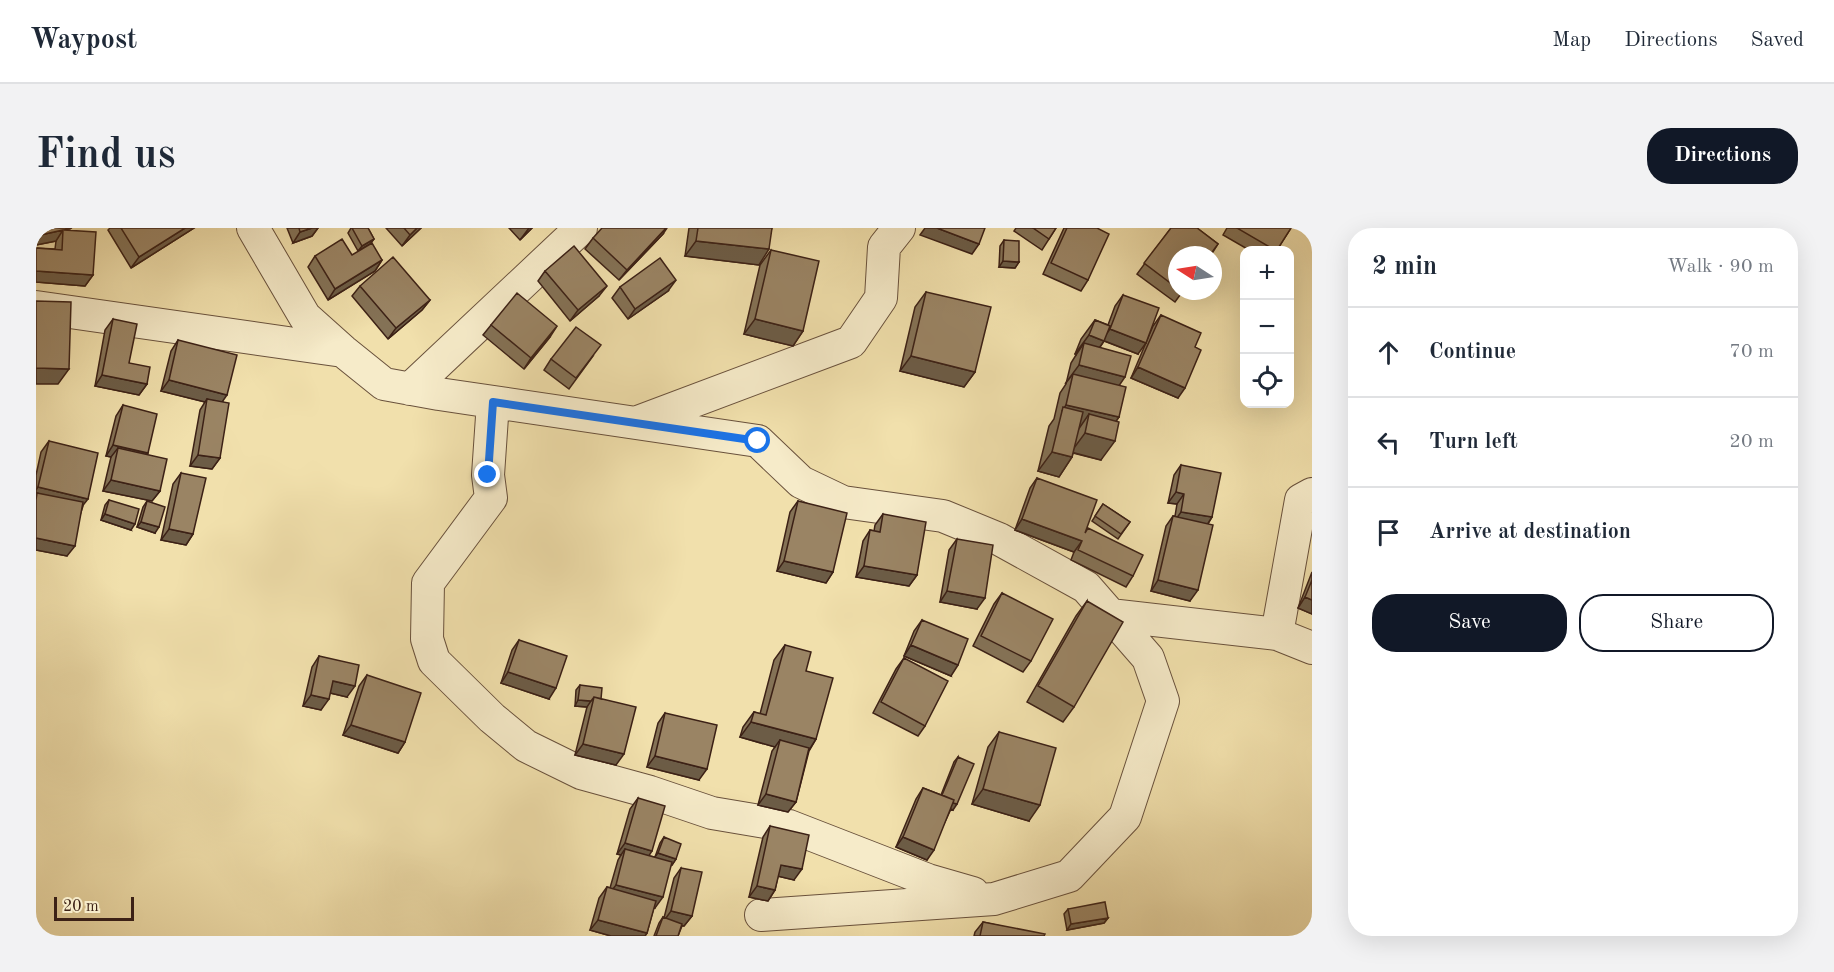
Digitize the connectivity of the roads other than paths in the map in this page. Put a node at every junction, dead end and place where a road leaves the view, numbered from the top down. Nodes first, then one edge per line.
1 (253, 228) edge
2 (581, 228) edge
3 (898, 228) edge
4 (36, 307) edge
5 (343, 351) junction
6 (410, 389) junction
7 (493, 402) junction
8 (634, 423) junction
9 (1312, 494) edge
10 (1110, 615) junction
11 (1277, 634) junction
12 (1312, 648) edge
13 (994, 899) junction
14 (761, 915) dead end

1 - 5 street
2 - 6 street
3 - 8 street
4 - 5 street
5 - 6 street
6 - 7 street
7 - 8 street
7 - 13 street
8 - 10 street
9 - 11 street
10 - 11 street
10 - 13 street
11 - 12 street
13 - 14 street

